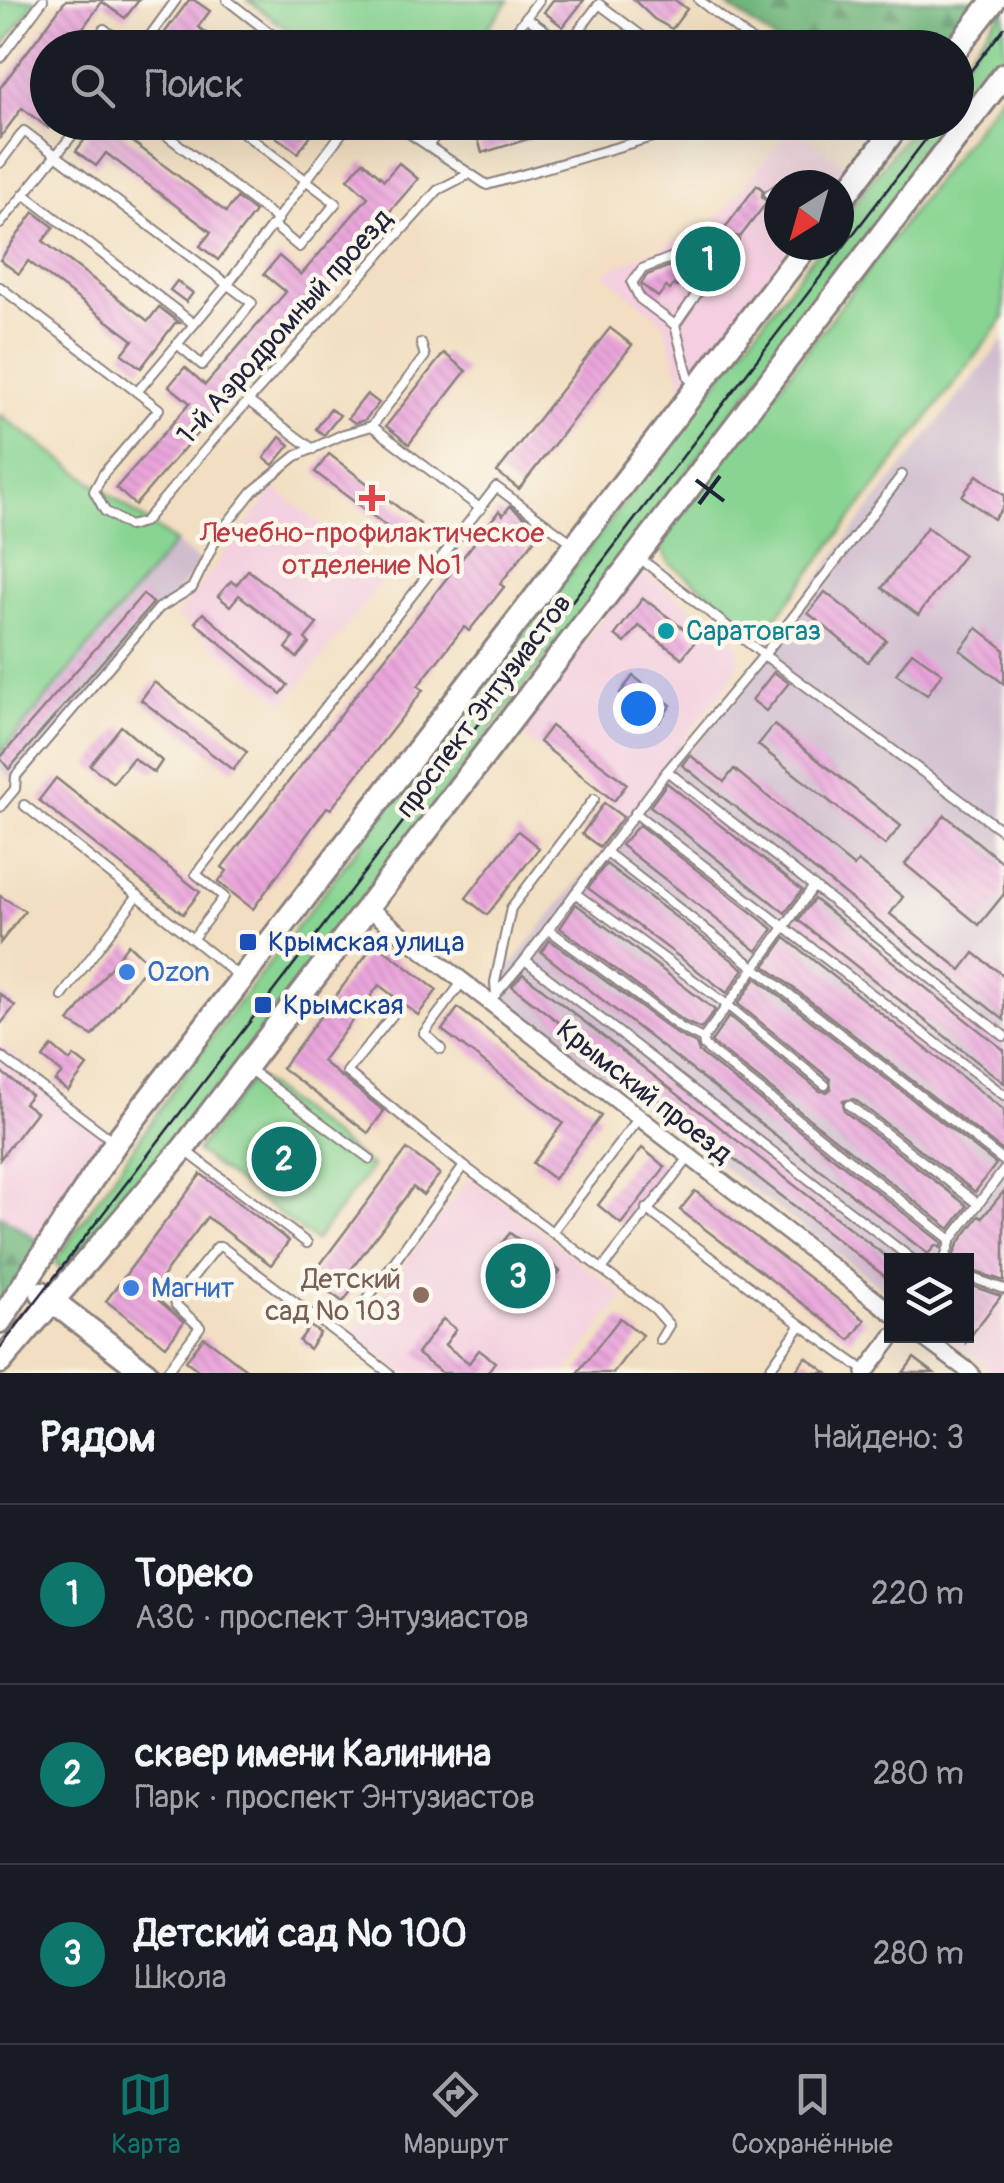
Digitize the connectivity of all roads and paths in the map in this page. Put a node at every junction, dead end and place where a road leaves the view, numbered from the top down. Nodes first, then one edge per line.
1 (43, 0) edge
2 (176, 0) edge
3 (227, 0) edge
4 (539, 0) edge
5 (699, 0) edge
6 (994, 0) edge
7 (526, 17) junction
8 (154, 30) edge
9 (266, 30) edge
10 (516, 30) edge
11 (544, 30) edge
12 (578, 30) edge
13 (633, 30) edge
14 (738, 30) edge
15 (971, 30) edge
16 (0, 58) edge
17 (1004, 75) edge
18 (974, 114) edge
19 (30, 136) edge
20 (35, 140) edge
21 (68, 140) edge
22 (172, 140) edge
23 (254, 140) edge
24 (337, 140) edge
25 (419, 140) edge
26 (432, 140) edge
27 (642, 140) edge
28 (882, 140) edge
29 (954, 140) edge
30 (885, 142) joint
31 (428, 146) junction
32 (56, 156) junction
33 (0, 163) edge
34 (469, 174) junction
35 (854, 179) edge
36 (308, 181) junction
37 (24, 194) junction
38 (2, 218) edge
39 (276, 223) junction
40 (795, 260) edge
41 (228, 284) junction
42 (0, 287) edge
43 (194, 324) junction
44 (675, 326) junction
45 (421, 343) dead end
46 (177, 344) junction
47 (698, 387) junction
48 (138, 392) junction
49 (248, 401) junction
50 (372, 426) junction
51 (313, 449) junction
52 (902, 475) dead end
53 (481, 509) junction
54 (578, 547) junction
55 (636, 555) junction
56 (764, 655) junction
57 (667, 771) junction
58 (594, 799) dead end
59 (24, 805) dead end
60 (0, 807) edge
61 (635, 813) junction
62 (1004, 832) edge
63 (606, 852) junction
64 (814, 886) junction
65 (575, 893) junction
66 (138, 894) junction
67 (368, 908) junction
68 (784, 926) junction
69 (548, 929) junction
70 (193, 938) junction
71 (525, 960) junction
72 (755, 965) junction
73 (242, 979) junction
74 (462, 981) junction
75 (62, 996) dead end
76 (493, 998) junction
77 (726, 1004) junction
78 (395, 1012) dead end
79 (1004, 1036) edge
80 (703, 1040) junction
81 (442, 1050) dead end
82 (0, 1056) edge
83 (246, 1067) junction
84 (825, 1085) dead end
85 (1004, 1095) edge
86 (849, 1105) dead end
87 (638, 1118) junction
88 (116, 1142) junction
89 (183, 1149) junction
90 (370, 1159) dead end
91 (688, 1159) junction
92 (1004, 1162) edge
93 (464, 1166) junction
94 (1004, 1170) edge
95 (978, 1204) junction
96 (646, 1208) junction
97 (552, 1232) junction
98 (951, 1240) junction
99 (307, 1243) dead end
100 (905, 1253) edge
101 (946, 1253) edge
102 (602, 1268) junction
103 (974, 1279) edge
104 (28, 1282) junction
105 (1004, 1289) edge
106 (50, 1300) junction
107 (365, 1302) dead end
108 (884, 1307) edge
109 (0, 1321) edge
110 (802, 1325) junction
111 (660, 1340) dead end
112 (888, 1343) edge
113 (930, 1343) edge
114 (0, 1362) edge
115 (146, 1373) edge
116 (166, 1373) edge
117 (388, 1373) edge
118 (767, 1373) edge
119 (867, 1373) edge
120 (970, 1373) edge

1 - 16 lane
2 - 8 lane
3 - 9 lane
4 - 7 lane
5 - 14 lane
6 - 15 main road
7 - 10 lane
7 - 11 lane
12 - 13 lane
17 - 18 main road, проспект Энтузиастов
19 - 33 lane
20 - 32 lane
21 - 32 lane
22 - 39 lane
23 - 36 lane
24 - 36 lane
25 - 31 lane
26 - 31 lane
27 - 34 lane
28 - 30 lane
29 - 55 main road, проспект Энтузиастов
30 - 35 main road
31 - 34 lane
32 - 37 lane
32 - 41 lane
34 - 49 lane, 1-й Аэродромный проезд
36 - 39 lane
36 - 39 lane
37 - 38 lane
37 - 43 lane
39 - 41 lane
40 - 47 main road, проспект Энтузиастов
41 - 43 lane
41 - 46 lane
42 - 48 lane
43 - 46 lane
44 - 44 lane
44 - 47 lane
45 - 50 lane
46 - 48 lane
47 - 54 main road, проспект Энтузиастов
48 - 49 lane, 1-й Аэродромный проезд
49 - 51 lane
50 - 51 lane
50 - 53 lane
51 - 60 lane
52 - 56 lane
53 - 54 lane
53 - 70 lane
54 - 73 main road, проспект Энтузиастов
55 - 56 lane
55 - 67 main road, проспект Энтузиастов
56 - 57 lane
56 - 62 lane
57 - 61 lane
57 - 64 lane
58 - 76 lane
59 - 66 lane
61 - 63 lane
61 - 68 lane
63 - 65 lane
63 - 72 lane
64 - 68 lane
64 - 79 lane
65 - 69 lane
65 - 77 lane
66 - 70 lane
66 - 75 lane
67 - 74 street, Крымский проезд
67 - 83 main road, проспект Энтузиастов
68 - 72 lane
68 - 85 lane
69 - 71 lane
69 - 80 lane
70 - 73 lane
71 - 76 lane
71 - 100 lane
72 - 77 lane
72 - 92 lane
73 - 88 main road, проспект Энтузиастов
74 - 76 street, Крымский проезд
74 - 81 lane
76 - 87 street, Крымский проезд
77 - 80 lane
77 - 84 lane
78 - 93 lane
80 - 98 lane
82 - 88 lane
83 - 89 main road, проспект Энтузиастов
83 - 90 lane
86 - 95 lane
87 - 91 street, Крымский проезд
87 - 97 lane
88 - 104 main road, проспект Энтузиастов
89 - 99 lane
89 - 106 main road, проспект Энтузиастов
91 - 96 lane
91 - 108 street, Крымский проезд
93 - 97 lane
93 - 107 lane
94 - 95 lane
95 - 98 lane
96 - 102 lane
96 - 110 lane
97 - 102 lane
98 - 101 lane
102 - 111 lane
103 - 105 lane
104 - 106 main road
104 - 109 main road, проспект Энтузиастов
106 - 114 main road, проспект Энтузиастов
106 - 115 main road
110 - 118 lane
110 - 119 lane
112 - 119 street
113 - 120 street
116 - 117 lane

